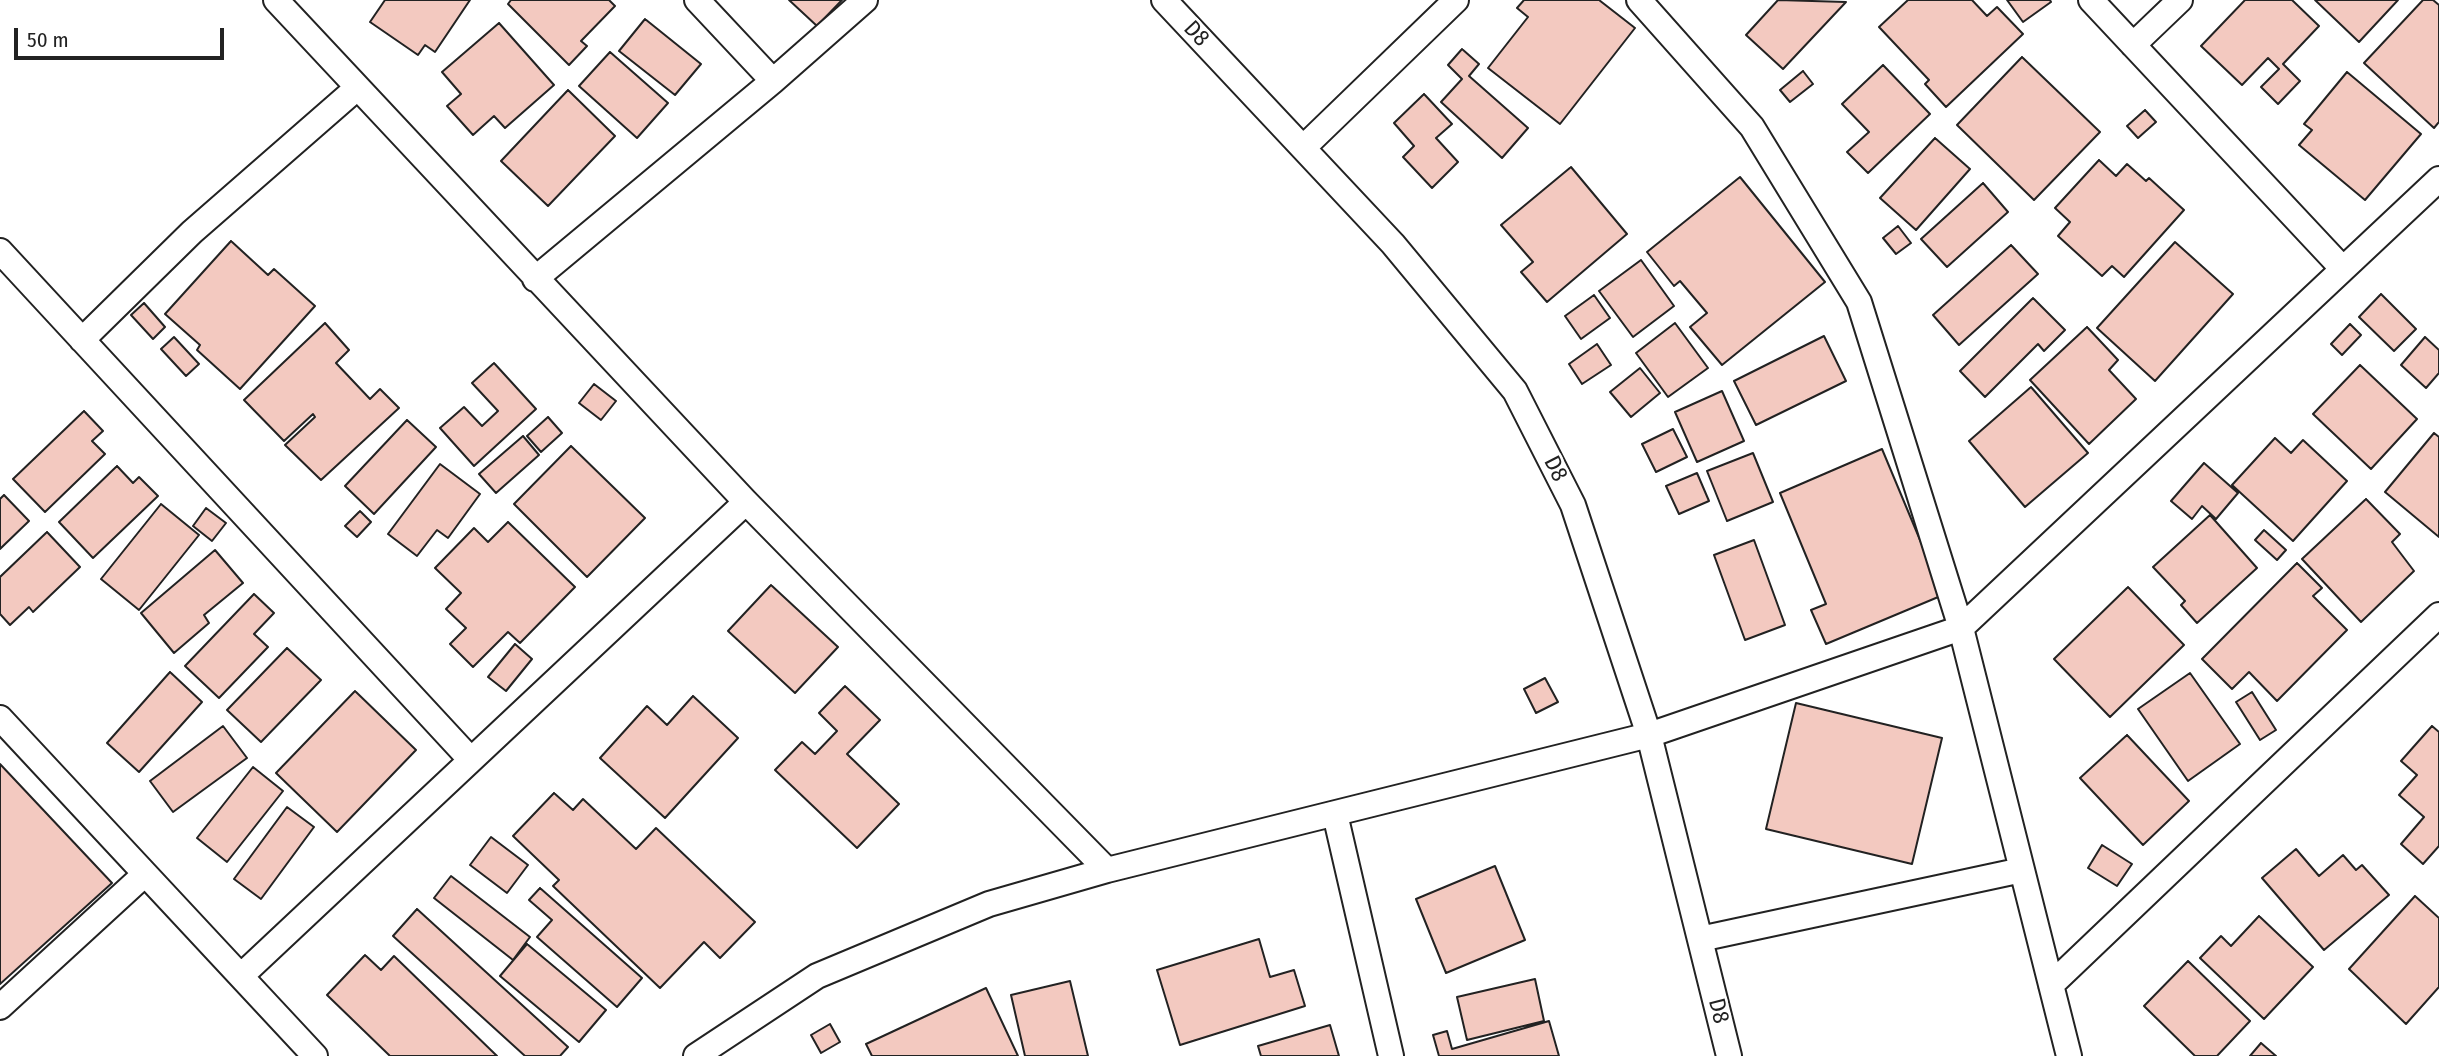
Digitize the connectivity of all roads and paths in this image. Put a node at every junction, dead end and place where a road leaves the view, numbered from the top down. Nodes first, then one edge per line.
1 (276, 0) edge
2 (697, 0) edge
3 (865, 0) edge
4 (1164, 0) edge
5 (1457, 0) edge
6 (1639, 0) edge
7 (2091, 0) edge
8 (2180, 0) edge
9 (2133, 45) junction
10 (773, 81) junction
11 (357, 88) junction
12 (1303, 148) junction
13 (2439, 179) edge
14 (0, 251) edge
15 (2342, 268) junction
16 (535, 279) junction
17 (82, 340) junction
18 (746, 502) junction
19 (2439, 615) edge
20 (1961, 628) junction
21 (0, 718) edge
22 (1649, 735) junction
23 (471, 760) junction
24 (1335, 814) junction
25 (1107, 870) junction
26 (2022, 870) junction
27 (145, 874) junction
28 (1700, 939) junction
29 (241, 976) junction
30 (2051, 985) junction
31 (0, 1007) edge
32 (316, 1056) edge
33 (696, 1056) edge
34 (1391, 1056) edge
35 (1729, 1056) edge
36 (2069, 1056) edge

1 - 11 street
2 - 10 street
3 - 10 street
4 - 12 street, D8
5 - 12 street
6 - 20 street
7 - 9 street
8 - 9 street
9 - 15 street
10 - 16 street
11 - 16 street
11 - 17 street
12 - 22 street, D8
13 - 15 street
14 - 17 street
15 - 20 street
16 - 18 street
17 - 23 street
18 - 23 street
18 - 25 street
19 - 30 street
20 - 22 street
20 - 26 street
21 - 27 street
22 - 24 street
22 - 28 street, D8
23 - 29 street
24 - 25 street
24 - 34 street
25 - 33 street
26 - 28 street
26 - 30 street
27 - 29 street
27 - 31 street
28 - 35 street, D8
29 - 32 street
30 - 36 street

